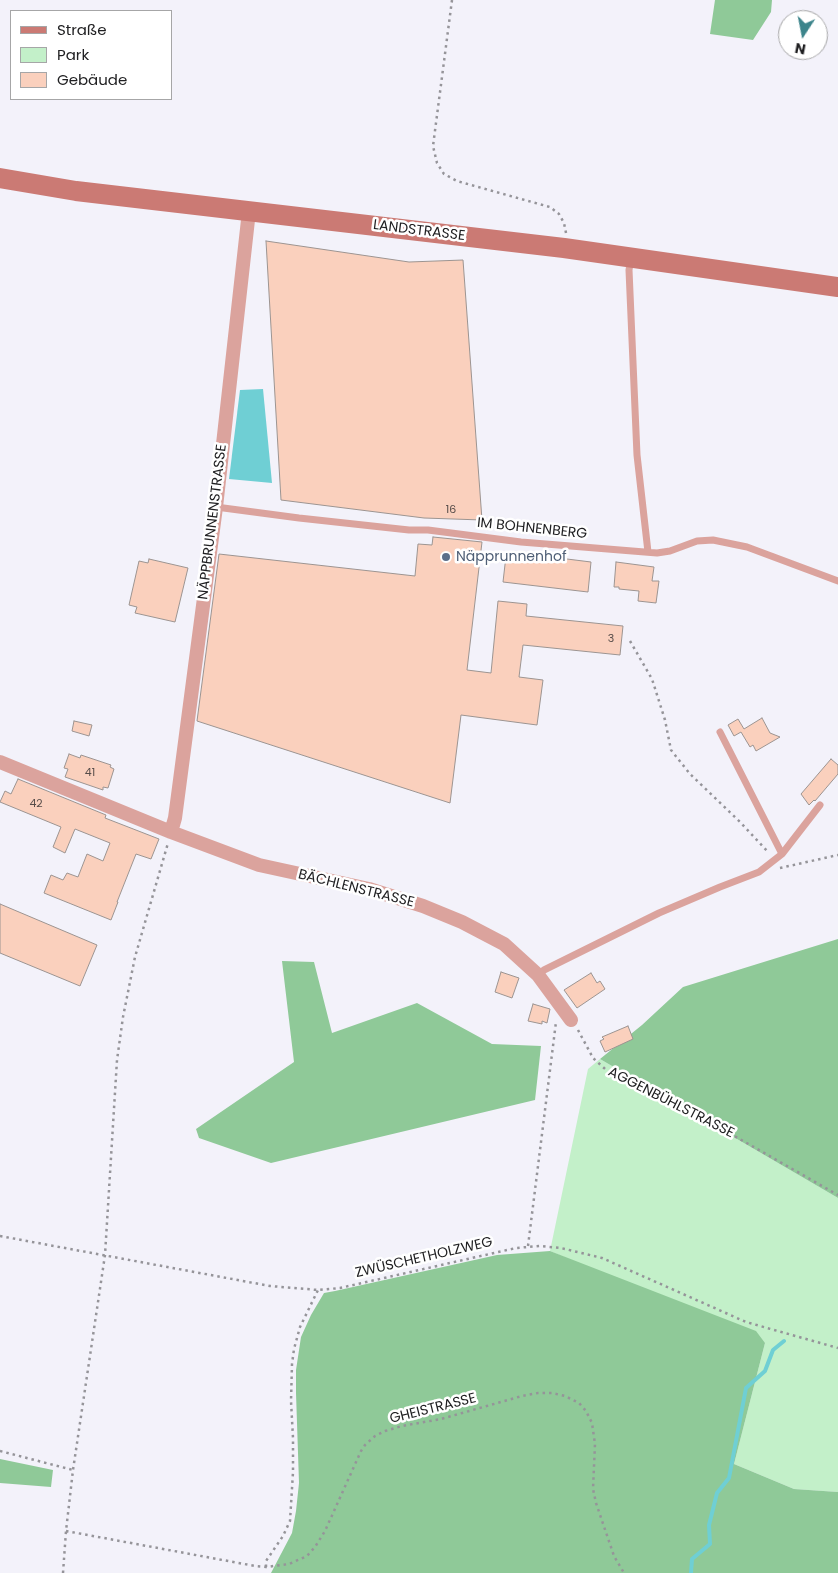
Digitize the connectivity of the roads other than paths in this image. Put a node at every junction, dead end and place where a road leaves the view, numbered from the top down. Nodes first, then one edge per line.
1 (0, 178) edge
2 (249, 211) junction
3 (631, 258) junction
4 (838, 287) edge
5 (216, 507) junction
6 (648, 552) junction
7 (838, 581) edge
8 (720, 732) dead end
9 (0, 762) edge
10 (820, 806) dead end
11 (171, 832) junction
12 (782, 854) junction
13 (538, 975) junction
14 (567, 1014) road end

1 - 2 main road, LANDSTRASSE
2 - 3 main road, LANDSTRASSE
2 - 5 street, NÄPPBRUNNENSTRASSE
3 - 4 main road, LANDSTRASSE
3 - 6 lane
5 - 6 lane, IM BOHNENBERG
5 - 11 street, NÄPPBRUNNENSTRASSE
6 - 7 lane, IM BOHNENBERG
8 - 12 lane
9 - 11 street, BÄCHLENSTRASSE
10 - 12 lane
11 - 13 street, BÄCHLENSTRASSE
12 - 13 lane
13 - 14 street

